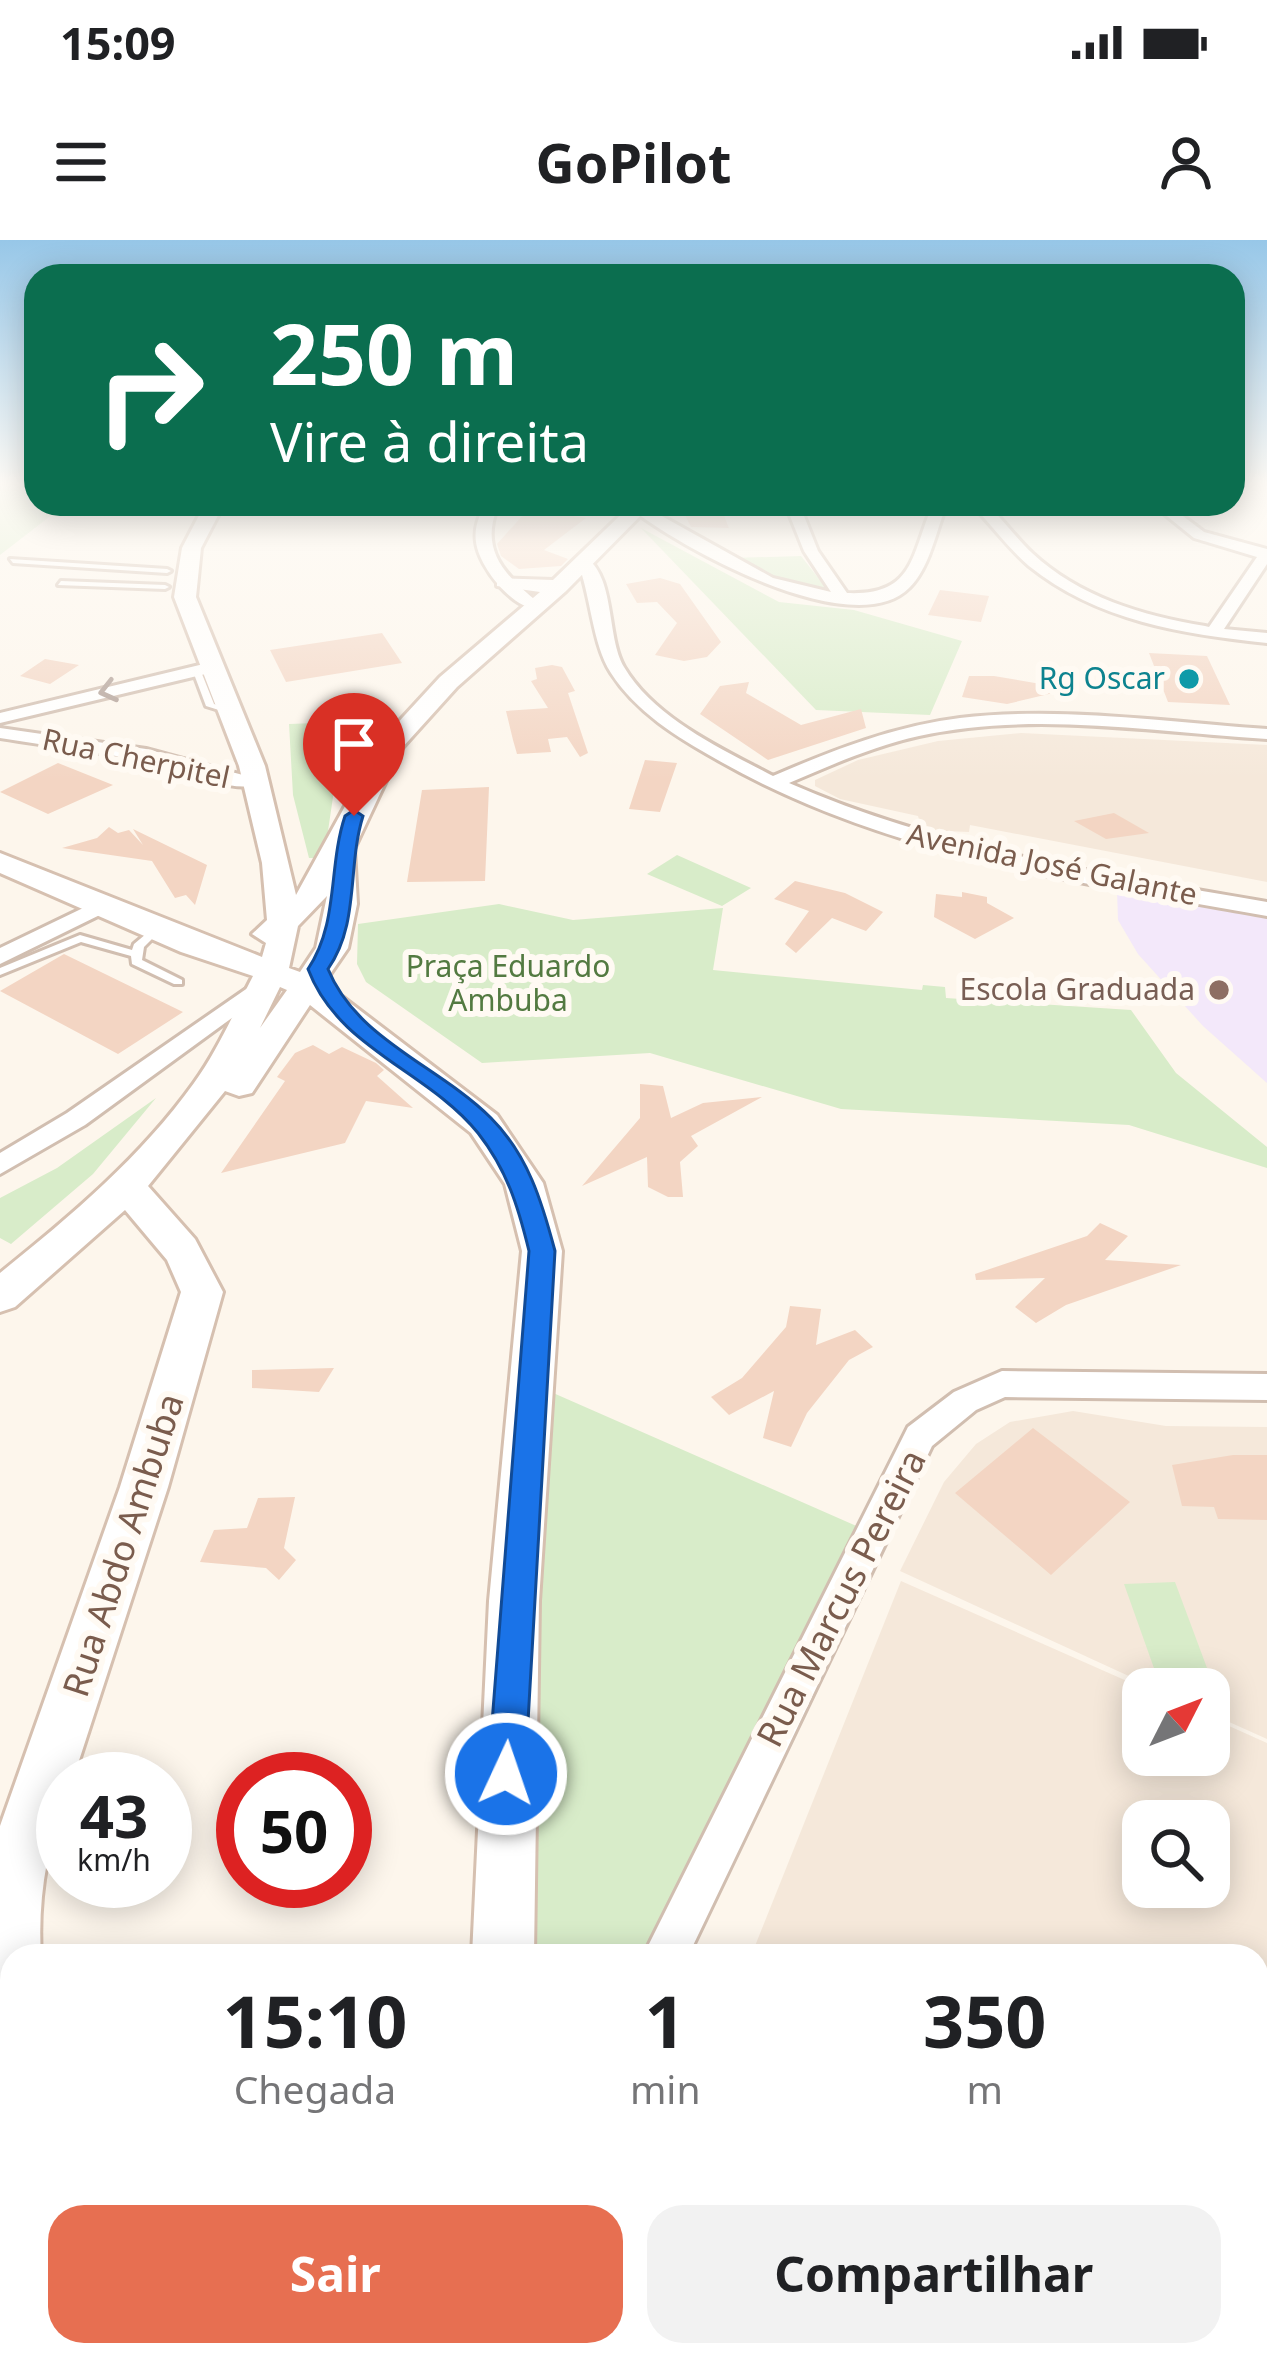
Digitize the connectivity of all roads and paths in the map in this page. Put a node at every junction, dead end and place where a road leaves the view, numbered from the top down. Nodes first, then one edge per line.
1 (109, 581) edge
2 (166, 581) edge
3 (186, 581) edge
4 (564, 581) edge
5 (592, 581) edge
6 (765, 581) edge
7 (831, 581) edge
8 (908, 581) edge
9 (1063, 581) edge
10 (1248, 581) edge
11 (504, 582) joint
12 (61, 583) dead end
13 (559, 586) junction
14 (843, 599) junction
15 (600, 603) junction
16 (534, 607) junction
17 (1213, 633) junction
18 (1267, 638) edge
19 (210, 667) junction
20 (7, 725) edge
21 (1267, 734) edge
22 (256, 782) junction
23 (774, 783) junction
24 (342, 852) junction
25 (0, 862) edge
26 (106, 903) junction
27 (288, 903) junction
28 (1267, 909) edge
29 (165, 930) junction
30 (228, 951) junction
31 (135, 953) junction
32 (0, 957) edge
33 (0, 972) edge
34 (269, 976) junction
35 (178, 982) dead end
36 (290, 1002) junction
37 (349, 1021) junction
38 (182, 1038) junction
39 (0, 1166) edge
40 (138, 1199) junction
41 (0, 1296) edge
42 (0, 1326) edge
43 (1267, 1387) edge
44 (10, 1944) edge
45 (502, 1944) edge
46 (671, 1944) edge

1 - 12 lane
2 - 19 main road
3 - 19 main road
4 - 13 main road
5 - 15 street, Avenida José Galante
6 - 14 street
7 - 14 street
8 - 14 street
9 - 17 street
10 - 17 street
11 - 13 main road
11 - 16 street
13 - 15 street
13 - 16 main road
15 - 23 street, Avenida José Galante
16 - 24 main road
17 - 18 street
19 -> 20 street
19 - 22 main road
20 - 22 street, Rua Cherpitel
21 - 23 street
22 - 27 main road
23 - 28 street, Avenida José Galante
24 - 27 main road
24 - 36 main road
25 - 26 main road
26 - 29 main road
26 - 32 street
27 - 30 main road
27 - 34 main road
27 - 36 main road
29 - 30 main road
29 - 31 lane
29 - 34 main road
30 - 34 main road
31 - 33 lane
31 - 35 lane
34 - 36 main road
34 - 36 main road
34 - 38 street
36 - 37 main road
36 - 37 main road
36 - 38 street
36 - 40 main road
37 - 45 main road
38 - 39 street
40 - 41 main road
40 - 42 main road
40 - 44 main road, Rua Abdo Ambuba
43 - 46 street, Rua Marcus Pereira

